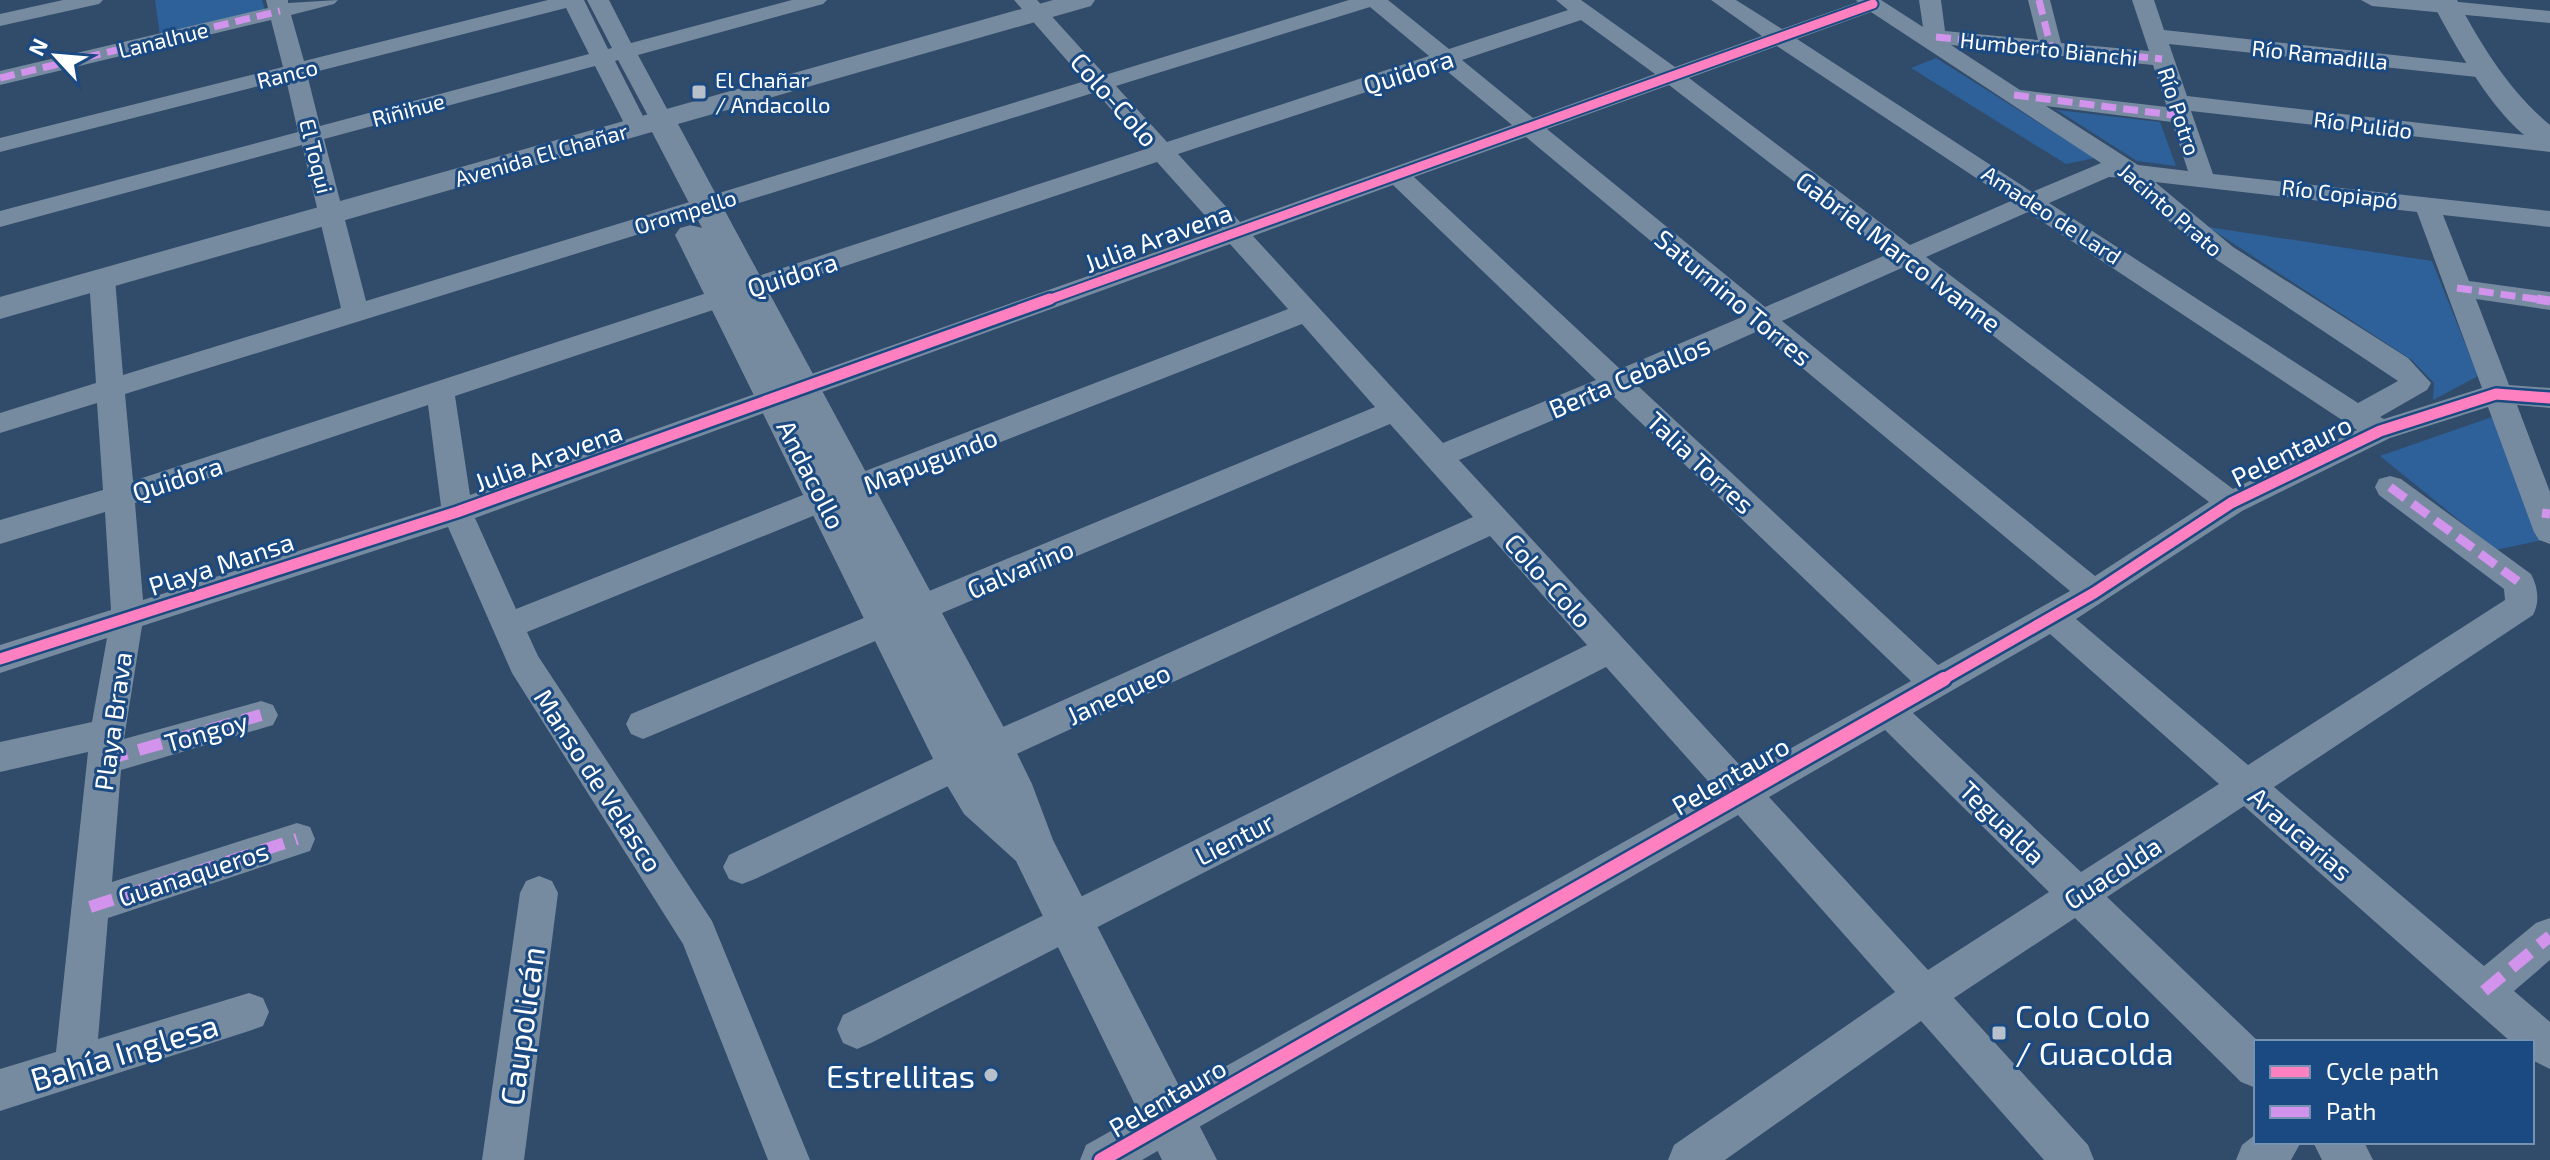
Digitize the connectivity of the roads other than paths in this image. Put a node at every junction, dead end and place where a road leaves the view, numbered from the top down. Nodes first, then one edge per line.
1 (92, 0) edge
2 (327, 0) edge
3 (573, 0) edge
4 (598, 0) edge
5 (816, 0) edge
6 (1082, 0) edge
7 (1373, 0) edge
8 (1722, 0) edge
9 (1930, 0) edge
10 (2039, 0) edge
11 (2143, 0) edge
12 (2372, 0) edge
13 (1870, 2) edge
14 (2460, 4) edge
15 (279, 6) edge
16 (1031, 6) edge
17 (1575, 6) edge
18 (2550, 17) edge
19 (0, 20) edge
20 (2155, 36) junction
21 (1780, 37) junction
22 (1936, 40) junction
23 (2051, 48) junction
24 (625, 51) junction
25 (602, 57) junction
26 (1445, 58) junction
27 (2162, 59) junction
28 (295, 70) junction
29 (2486, 71) junction
30 (1672, 76) junction
31 (0, 78) edge
32 (1100, 83) junction
33 (2014, 95) junction
34 (2179, 109) junction
35 (649, 123) junction
36 (1529, 127) junction
37 (2547, 132) edge
38 (312, 135) junction
39 (0, 145) edge
40 (1162, 152) junction
41 (2130, 171) junction
42 (1397, 175) junction
43 (2202, 177) junction
44 (2032, 201) junction
45 (2426, 203) junction
46 (693, 209) junction
47 (332, 213) junction
48 (0, 219) edge
49 (2550, 219) edge
50 (1235, 233) junction
51 (1906, 257) junction
52 (102, 279) junction
53 (2457, 288) junction
54 (736, 293) junction
55 (2550, 301) edge
56 (0, 308) edge
57 (1307, 312) junction
58 (356, 313) junction
59 (1762, 319) junction
60 (1617, 382) junction
61 (110, 389) junction
62 (440, 391) junction
63 (788, 393) junction
64 (2496, 394) junction
65 (2550, 398) edge
66 (1396, 410) junction
67 (0, 423) edge
68 (2369, 423) junction
69 (1438, 457) junction
70 (2390, 487) dead end
71 (840, 494) junction
72 (118, 497) junction
73 (2231, 503) junction
74 (457, 512) junction
75 (1495, 520) junction
76 (2547, 520) edge
77 (0, 532) edge
78 (2094, 593) junction
79 (128, 615) junction
80 (903, 616) junction
81 (2052, 617) junction
82 (508, 626) junction
83 (1611, 649) junction
84 (0, 659) edge
85 (1935, 683) junction
86 (1888, 711) junction
87 (261, 715) dead end
88 (643, 724) dead end
89 (105, 746) junction
90 (0, 757) edge
91 (976, 757) junction
92 (2245, 785) junction
93 (1742, 794) junction
94 (297, 839) dead end
95 (742, 867) dead end
96 (539, 893) dead end
97 (2078, 895) junction
98 (90, 907) junction
99 (1070, 921) junction
100 (2550, 936) edge
101 (2484, 991) junction
102 (1924, 995) junction
103 (249, 1012) dead end
104 (857, 1029) dead end
105 (2550, 1049) edge
106 (2254, 1065) edge
107 (75, 1067) junction
108 (0, 1090) edge
109 (1180, 1140) edge
110 (2277, 1144) edge
111 (2336, 1144) edge
112 (503, 1160) edge
113 (789, 1160) edge
114 (1101, 1160) edge
115 (1689, 1160) edge
116 (2073, 1160) edge
117 (2257, 1160) edge
118 (2352, 1160) edge

1 - 19 street
2 - 15 street, Lanalhue
3 - 25 street, Andacollo
3 - 28 street, Ranco
4 - 24 street, Andacollo
5 - 24 street, Riñihue
6 - 16 street, Avenida El Chañar
7 - 26 street, Saturnino Torres
7 - 32 street, Orompello
8 - 21 street, Amadeo de Lard
9 - 22 street
10 - 23 street
11 - 20 street, Río Potro
12 - 14 street
13 - 21 street, Julia Aravena
13 - 22 street, Jacinto Prato
14 - 18 street
14 - 29 street
14 - 37 street
15 - 28 street, El Toqui
15 - 31 street, Lanalhue
16 - 32 street, Colo-Colo
16 - 35 street, Avenida El Chañar
17 - 26 street, Quidora
17 - 30 street, Gabriel Marco Ivanne
20 - 27 street, Río Potro
20 - 29 street, Río Ramadilla
21 - 30 street, Julia Aravena
21 - 44 street, Amadeo de Lard
22 - 23 street, Humberto Bianchi
22 - 33 street, Jacinto Prato
23 - 27 street, Humberto Bianchi
24 - 25 street, Riñihue
24 - 35 street, Andacollo
25 - 35 street, Andacollo
25 - 38 street, Riñihue
26 - 36 street, Saturnino Torres
26 - 40 street, Quidora
27 - 34 street, Río Potro
28 - 38 street, El Toqui
28 - 39 street, Ranco
29 - 37 street
30 - 36 street, Julia Aravena
30 - 51 street, Gabriel Marco Ivanne
32 - 40 street, Colo-Colo
32 - 46 street, Orompello
33 - 34 street, Río Pulido
33 - 41 street, Jacinto Prato
34 - 37 street, Río Pulido
34 - 43 street, Río Potro
35 - 46 street, Andacollo
35 - 47 street, Avenida El Chañar
36 - 42 street, Julia Aravena
36 - 59 street, Saturnino Torres
38 - 47 street, El Toqui
38 - 48 street, Riñihue
40 - 50 street, Colo-Colo
40 - 54 street, Quidora
41 - 43 street, Río Copiapó
41 - 44 street, Berta Ceballos
41 - 68 street, Jacinto Prato
42 - 50 street, Julia Aravena
42 - 60 street, Talia Torres
43 - 45 street, Río Copiapó
44 - 51 street, Berta Ceballos
44 - 68 street, Amadeo de Lard
45 - 49 street, Río Copiapó
45 - 53 street
46 - 54 street, Andacollo
46 - 58 street, Orompello
47 - 52 street, Avenida El Chañar
47 - 58 street, El Toqui
50 - 57 street, Colo-Colo
50 - 63 street, Julia Aravena
51 - 59 street, Berta Ceballos
51 - 73 street, Gabriel Marco Ivanne
52 - 56 street, Avenida El Chañar
52 - 61 street, Playa Brava
53 - 55 street
53 - 64 street
54 - 62 street, Quidora
54 - 63 street, Andacollo
57 - 66 street, Colo-Colo
57 - 71 street, Mapugundo
58 - 61 street, Orompello
59 - 60 street, Berta Ceballos
59 - 78 street, Saturnino Torres
60 - 69 street, Berta Ceballos
60 - 85 street, Talia Torres
61 - 67 street, Orompello
61 - 72 street, Playa Brava
62 - 72 street, Quidora
62 - 74 street, Manso de Velasco
63 - 71 street, Andacollo
63 - 74 street, Julia Aravena
64 - 65 street
64 - 68 street
64 - 76 street
66 - 69 street, Colo-Colo
66 - 80 street, Galvarino
68 - 73 street, Pelentauro
69 - 75 street, Colo-Colo
70 - 92 street, Guacolda
71 - 80 street, Andacollo
71 - 82 street, Mapugundo
72 - 77 street, Quidora
72 - 79 street, Playa Brava
73 - 78 street, Pelentauro
74 - 79 street, Playa Mansa
74 - 82 street, Manso de Velasco
75 - 83 street, Colo-Colo
75 - 91 street, Janequeo
78 - 81 street, Pelentauro
79 - 84 street, Playa Mansa
79 - 89 street, Playa Brava
80 - 88 street, Galvarino
80 - 91 street, Andacollo
81 - 85 street, Pelentauro
81 - 92 street, Araucarias
82 - 113 street, Manso de Velasco
83 - 93 street, Colo-Colo
83 - 99 street, Lientur
85 - 86 street, Pelentauro
86 - 93 street, Pelentauro
86 - 97 street, Tegualda
87 - 89 street, Tongoy
89 - 90 street, Tongoy
89 - 98 street, Playa Brava
91 - 95 street, Janequeo
91 - 99 street, Andacollo
92 - 97 street, Guacolda
92 - 101 street, Araucarias
93 - 102 street, Colo-Colo
93 - 109 street, Pelentauro
94 - 98 street, Guanaqueros
96 - 112 street, Caupolicán
97 - 102 street, Guacolda
97 - 106 street, Tegualda
98 - 107 street, Playa Brava
99 - 104 street, Lientur
99 - 109 street, Andacollo
100 - 101 street
101 - 105 street, Araucarias
102 - 115 street, Guacolda
102 - 116 street, Colo-Colo
103 - 107 street, Bahía Inglesa
107 - 108 street, Bahía Inglesa
109 - 114 street, Pelentauro
110 - 117 street
111 - 118 street

